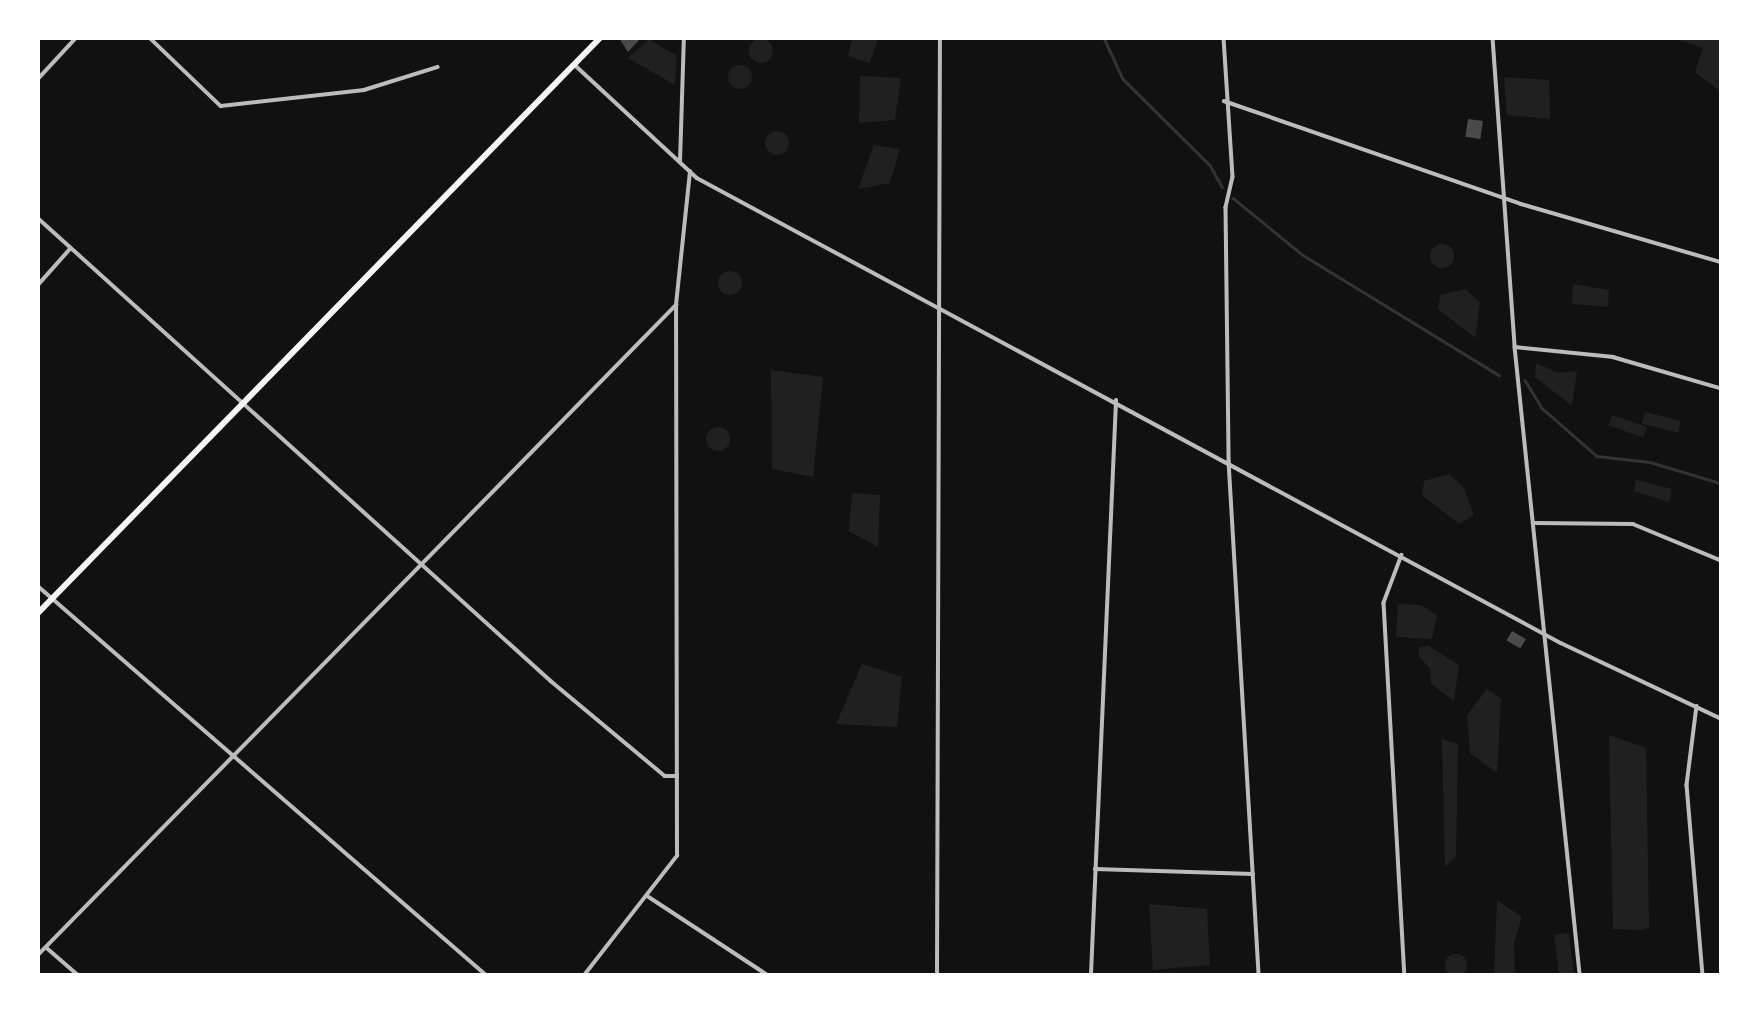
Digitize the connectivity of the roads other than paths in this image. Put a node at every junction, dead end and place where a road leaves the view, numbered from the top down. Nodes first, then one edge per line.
1 (76, 38) edge
2 (150, 38) edge
3 (600, 38) edge
4 (684, 38) edge
5 (940, 38) edge
6 (1224, 38) edge
7 (1493, 38) edge
8 (575, 65) junction
9 (438, 67) dead end
10 (38, 79) edge
11 (1224, 101) junction
12 (680, 162) junction
13 (690, 172) junction
14 (1505, 196) junction
15 (38, 218) edge
16 (70, 249) junction
17 (1720, 262) edge
18 (38, 285) edge
19 (676, 305) junction
20 (941, 309) junction
21 (1516, 347) junction
22 (1720, 388) edge
23 (1116, 401) junction
24 (244, 405) junction
25 (1228, 461) junction
26 (1533, 523) junction
27 (1402, 555) junction
28 (1720, 560) edge
29 (424, 565) junction
30 (38, 586) edge
31 (53, 599) junction
32 (38, 613) edge
33 (1544, 633) junction
34 (1697, 706) junction
35 (1720, 718) edge
36 (234, 751) junction
37 (677, 776) junction
38 (1095, 869) junction
39 (1253, 874) junction
40 (649, 897) junction
41 (46, 947) junction
42 (38, 955) edge
43 (76, 975) edge
44 (485, 975) edge
45 (585, 975) edge
46 (766, 975) edge
47 (937, 975) edge
48 (1091, 975) edge
49 (1259, 975) edge
50 (1405, 975) edge
51 (1580, 975) edge
52 (1703, 975) edge

1 - 10 street
2 - 9 street
3 - 8 main road
4 - 12 street
5 - 20 street
6 - 11 street
7 - 14 street
8 - 12 street
8 - 24 main road
11 - 14 street
11 - 25 street
12 - 13 street
13 - 19 street
13 - 20 street
14 - 17 street
14 - 21 street
15 - 16 street
16 - 18 street
16 - 24 street
19 - 29 street
19 - 37 street
20 - 23 street
20 - 47 street
21 - 22 street
21 - 26 street
23 - 25 street
23 - 38 street
24 - 29 street
24 - 31 main road
25 - 27 street
25 - 39 street
26 - 28 street
26 - 33 street
27 - 33 street
27 - 50 street
29 - 36 street
29 - 37 street
30 - 31 street
31 - 32 main road
31 - 36 street
33 - 34 street
33 - 51 street
34 - 35 street
34 - 52 street
36 - 41 street
36 - 44 street
37 - 40 street
38 - 39 street
38 - 48 street
39 - 49 street
40 - 45 street
40 - 46 street
41 - 42 street
41 - 43 street

